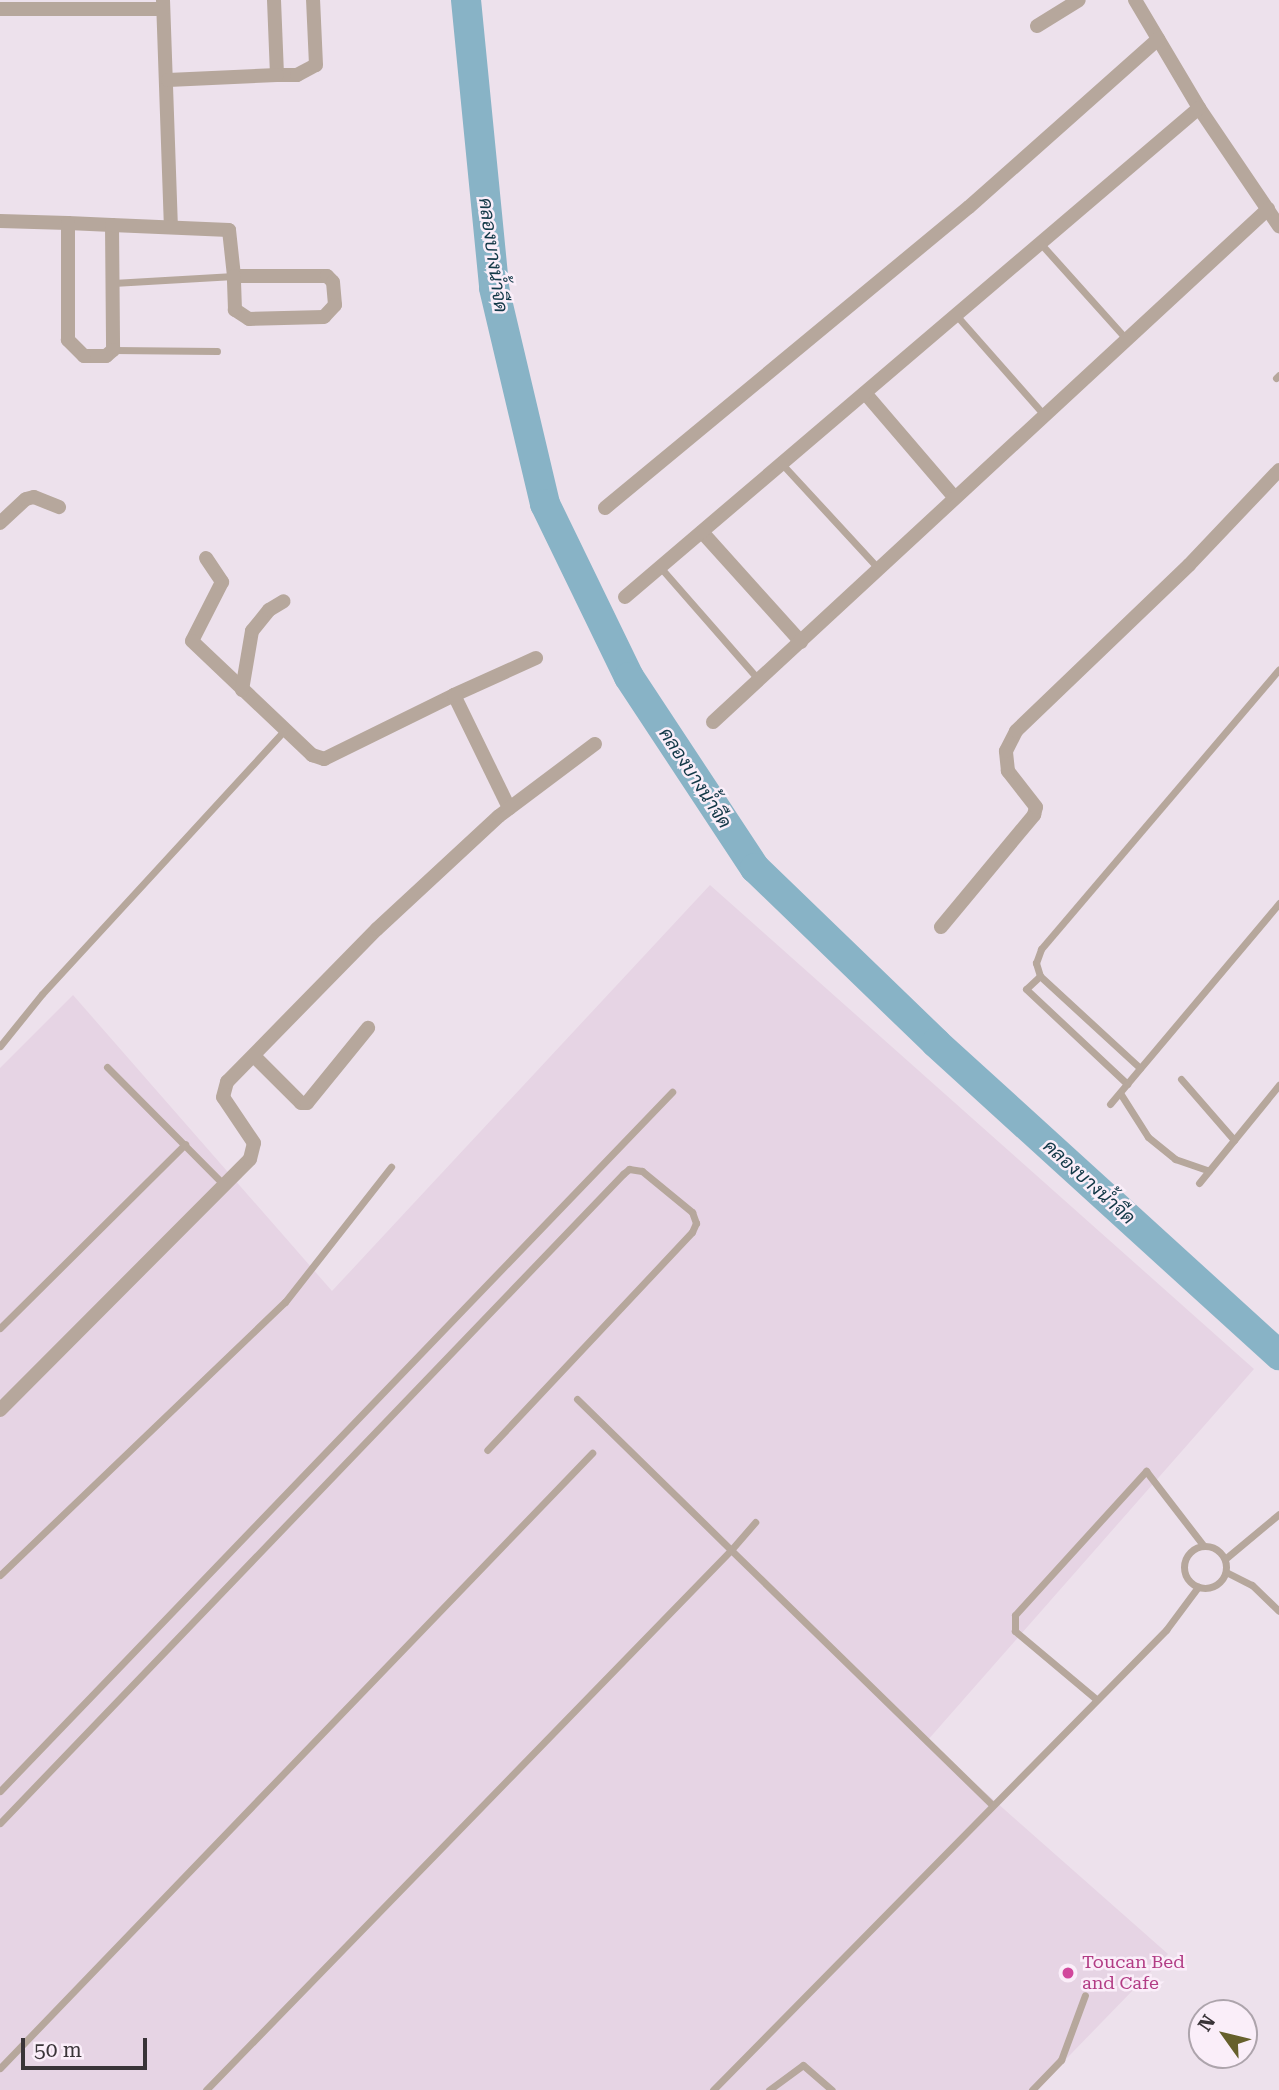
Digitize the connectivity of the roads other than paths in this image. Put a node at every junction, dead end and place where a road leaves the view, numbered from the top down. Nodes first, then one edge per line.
1 (275, 0) edge
2 (313, 0) edge
3 (1079, 0) edge
4 (1136, 0) edge
5 (46, 5) edge
6 (163, 5) edge
7 (1, 6) edge
8 (1037, 26) dead end
9 (1158, 39) junction
10 (277, 75) junction
11 (168, 80) junction
12 (1199, 108) junction
13 (1268, 209) junction
14 (0, 221) edge
15 (68, 223) junction
16 (111, 225) junction
17 (171, 226) junction
18 (1279, 226) edge
19 (1040, 243) junction
20 (234, 276) junction
21 (113, 283) junction
22 (956, 315) junction
23 (1127, 340) junction
24 (113, 350) junction
25 (217, 351) dead end
26 (865, 393) junction
27 (1045, 416) junction
28 (782, 464) junction
29 (1279, 470) edge
30 (955, 498) junction
31 (59, 507) dead end
32 (605, 508) dead end
33 (0, 523) edge
34 (702, 532) junction
35 (206, 558) dead end
36 (660, 567) junction
37 (880, 569) junction
38 (625, 597) dead end
39 (284, 601) dead end
40 (800, 642) junction
41 (536, 657) dead end
42 (1279, 669) edge
43 (760, 680) junction
44 (242, 690) junction
45 (454, 695) junction
46 (713, 722) dead end
47 (285, 730) junction
48 (595, 744) dead end
49 (509, 808) junction
50 (1279, 903) edge
51 (941, 927) dead end
52 (1040, 976) junction
53 (368, 1028) dead end
54 (0, 1046) edge
55 (254, 1056) junction
56 (107, 1067) dead end
57 (1140, 1068) junction
58 (1181, 1079) dead end
59 (1127, 1084) junction
60 (1279, 1085) edge
61 (672, 1092) dead end
62 (1120, 1093) junction
63 (1110, 1104) dead end
64 (1234, 1140) junction
65 (185, 1144) junction
66 (391, 1167) dead end
67 (1209, 1171) junction
68 (1199, 1183) dead end
69 (226, 1187) junction
70 (0, 1328) edge
71 (577, 1399) dead end
72 (0, 1410) edge
73 (487, 1450) dead end
74 (592, 1453) dead end
75 (1279, 1514) edge
76 (755, 1522) dead end
77 (1203, 1545) junction
78 (731, 1550) junction
79 (1225, 1559) junction
80 (1226, 1572) junction
81 (0, 1575) edge
82 (1198, 1587) junction
83 (1279, 1611) edge
84 (1096, 1699) junction
85 (0, 1791) edge
86 (991, 1804) junction
87 (0, 1823) edge
88 (1085, 1996) dead end
89 (0, 2068) edge
90 (206, 2090) edge
91 (713, 2090) edge
92 (769, 2090) edge
93 (832, 2090) edge
94 (1032, 2090) edge

1 - 10 street
2 - 10 street
3 - 8 street
4 - 9 street
5 - 6 street
5 - 7 street
6 - 11 street
9 - 12 street
9 - 32 street
10 - 11 street
11 - 17 street
12 - 13 street
12 - 19 street
13 - 18 street
13 - 23 street
14 - 15 street
15 - 16 street
15 - 24 street
16 - 17 street
16 - 21 street
17 - 20 street
19 - 22 street
19 - 23 lane
20 - 20 street
20 - 21 lane
21 - 24 street
22 - 26 street
22 - 27 lane
23 - 27 street
24 - 25 lane
26 - 28 street
26 - 30 street
27 - 30 street
28 - 34 street
28 - 37 lane
29 - 51 street
30 - 37 street
31 - 33 street
34 - 36 street
34 - 40 street
35 - 44 street
36 - 38 street
36 - 43 lane
37 - 40 street
39 - 44 street
40 - 43 street
41 - 45 street
42 - 52 lane
43 - 46 street
44 - 47 street
45 - 47 street
45 - 49 street
47 - 54 lane
48 - 49 street
49 - 55 street
50 - 57 lane
52 - 57 lane
52 - 59 lane
53 - 55 street
55 - 69 street
56 - 65 lane
57 - 59 lane
58 - 64 lane
59 - 62 lane
60 - 64 lane
61 - 85 lane
62 - 63 lane
62 - 67 lane
64 - 67 lane
65 - 69 lane
65 - 70 lane
66 - 81 lane
67 - 68 lane
69 - 72 street
71 - 78 lane
73 - 87 lane
74 - 89 lane
75 - 79 lane
76 - 78 lane
77 - 79 lane
77 - 82 lane
77 - 84 lane
78 - 86 lane
78 - 90 lane
79 - 80 lane
80 - 82 lane
80 - 83 lane
82 - 84 lane
84 - 86 lane
86 - 91 lane
88 - 94 lane
92 - 93 lane

